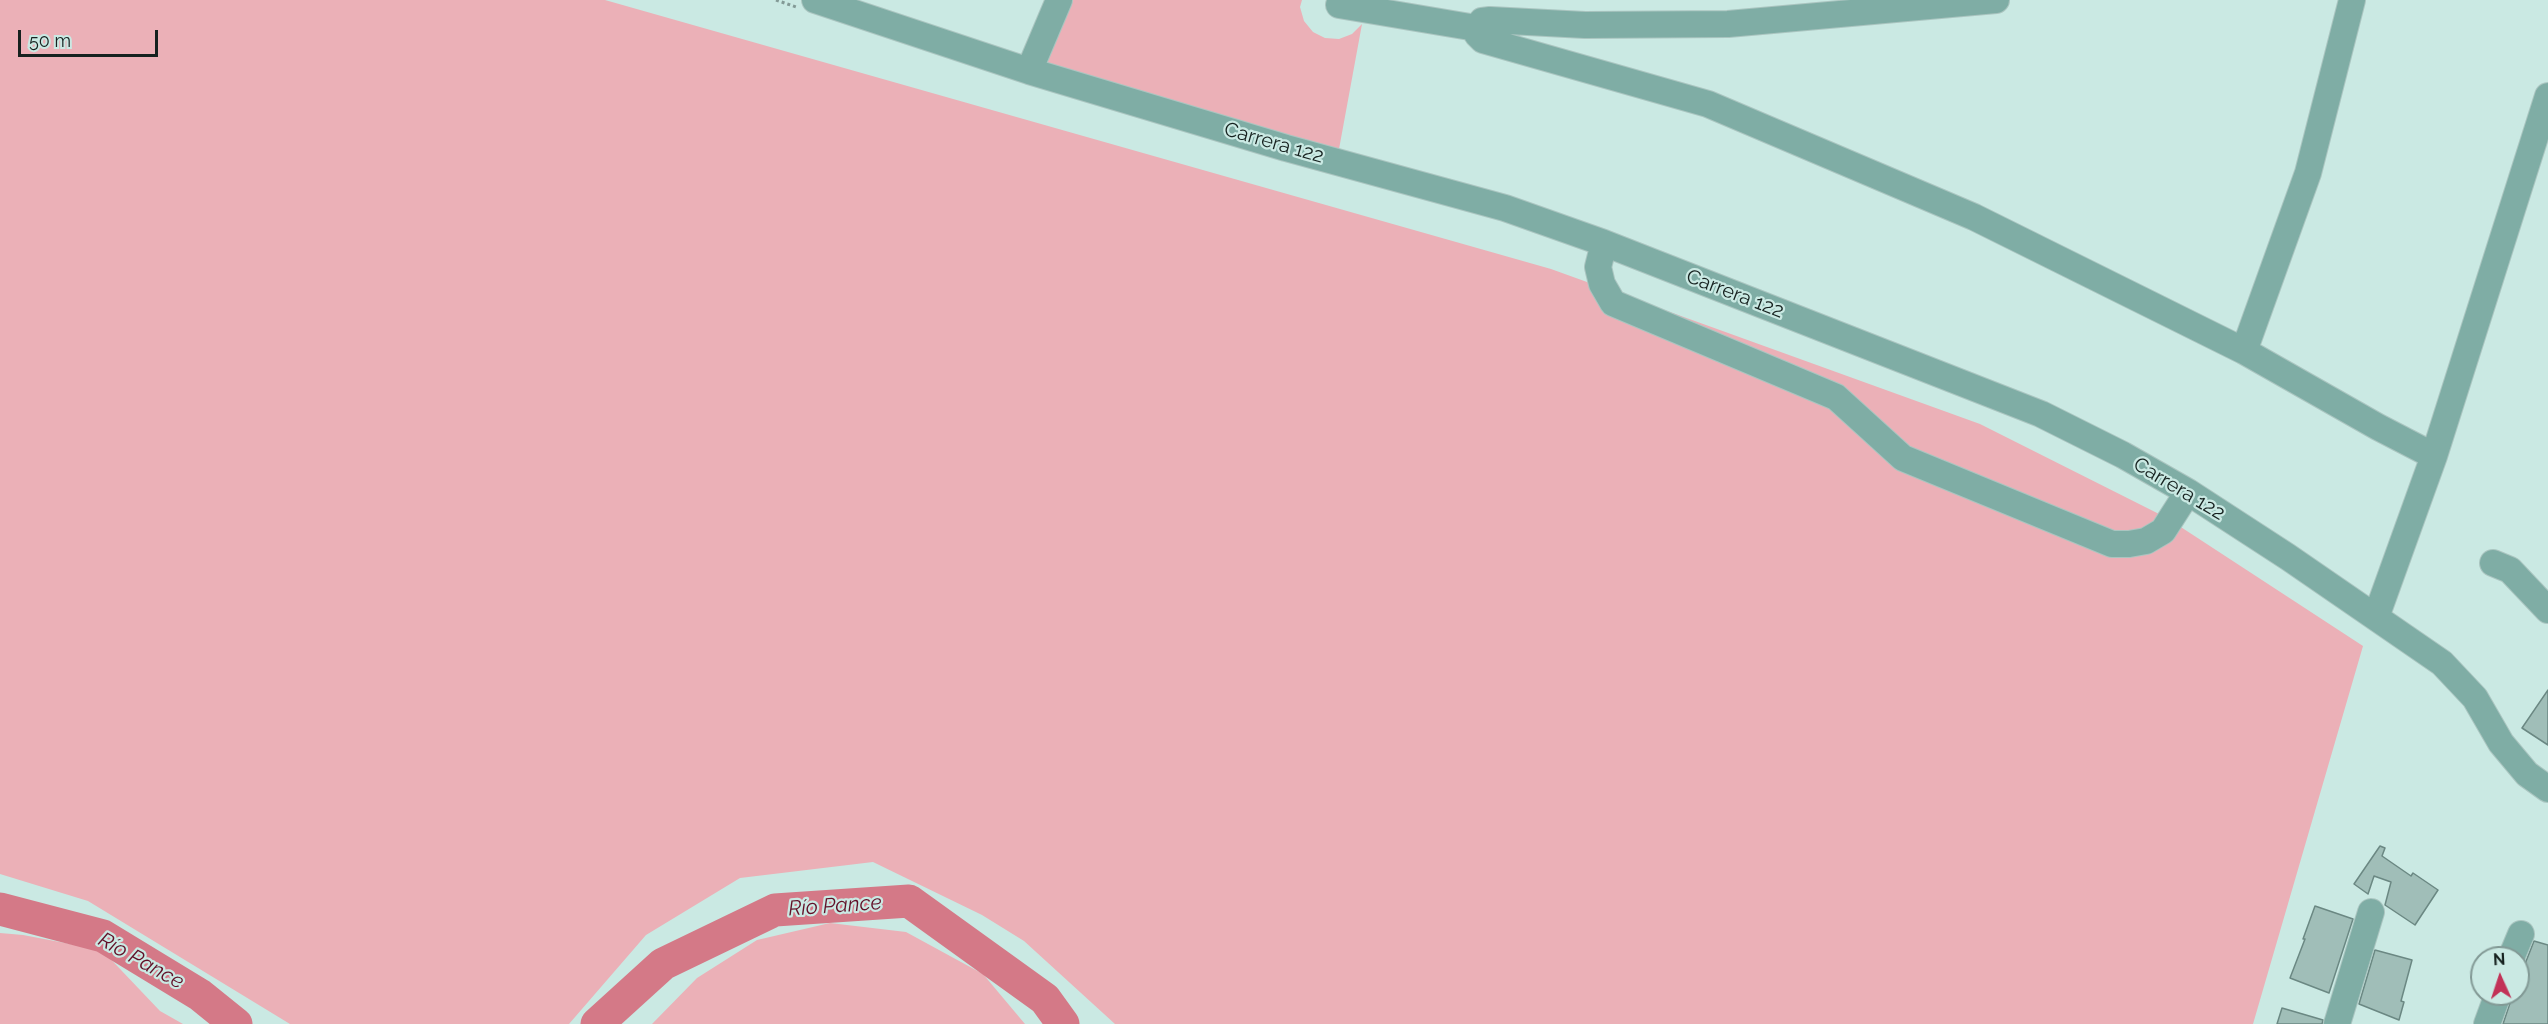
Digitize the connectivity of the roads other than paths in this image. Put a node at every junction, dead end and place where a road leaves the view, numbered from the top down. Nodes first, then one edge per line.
1 (814, 0) edge
2 (1059, 0) edge
3 (1996, 0) edge
4 (2352, 0) edge
5 (1339, 5) dead end
6 (1476, 28) junction
7 (1029, 71) junction
8 (2548, 96) edge
9 (1604, 243) junction
10 (2244, 351) junction
11 (2434, 456) junction
12 (2188, 492) junction
13 (2493, 563) dead end
14 (2548, 610) edge
15 (2376, 616) junction
16 (2548, 789) edge
17 (2371, 912) dead end
18 (2521, 934) dead end
19 (2516, 946) edge
20 (2494, 1006) edge
21 (2337, 1024) edge
22 (2487, 1024) edge

1 - 7 street, Carrera 122
2 - 7 street
3 - 6 street
4 - 10 street
5 - 6 street
6 - 10 street
7 - 9 street, Carrera 122
8 - 11 street
9 - 12 street, Carrera 122
9 - 12 street
10 - 11 street
11 - 15 street
12 - 15 street, Carrera 122
13 - 14 street
15 - 16 street, Carrera 122
17 - 21 street
18 - 19 street
20 - 22 street

